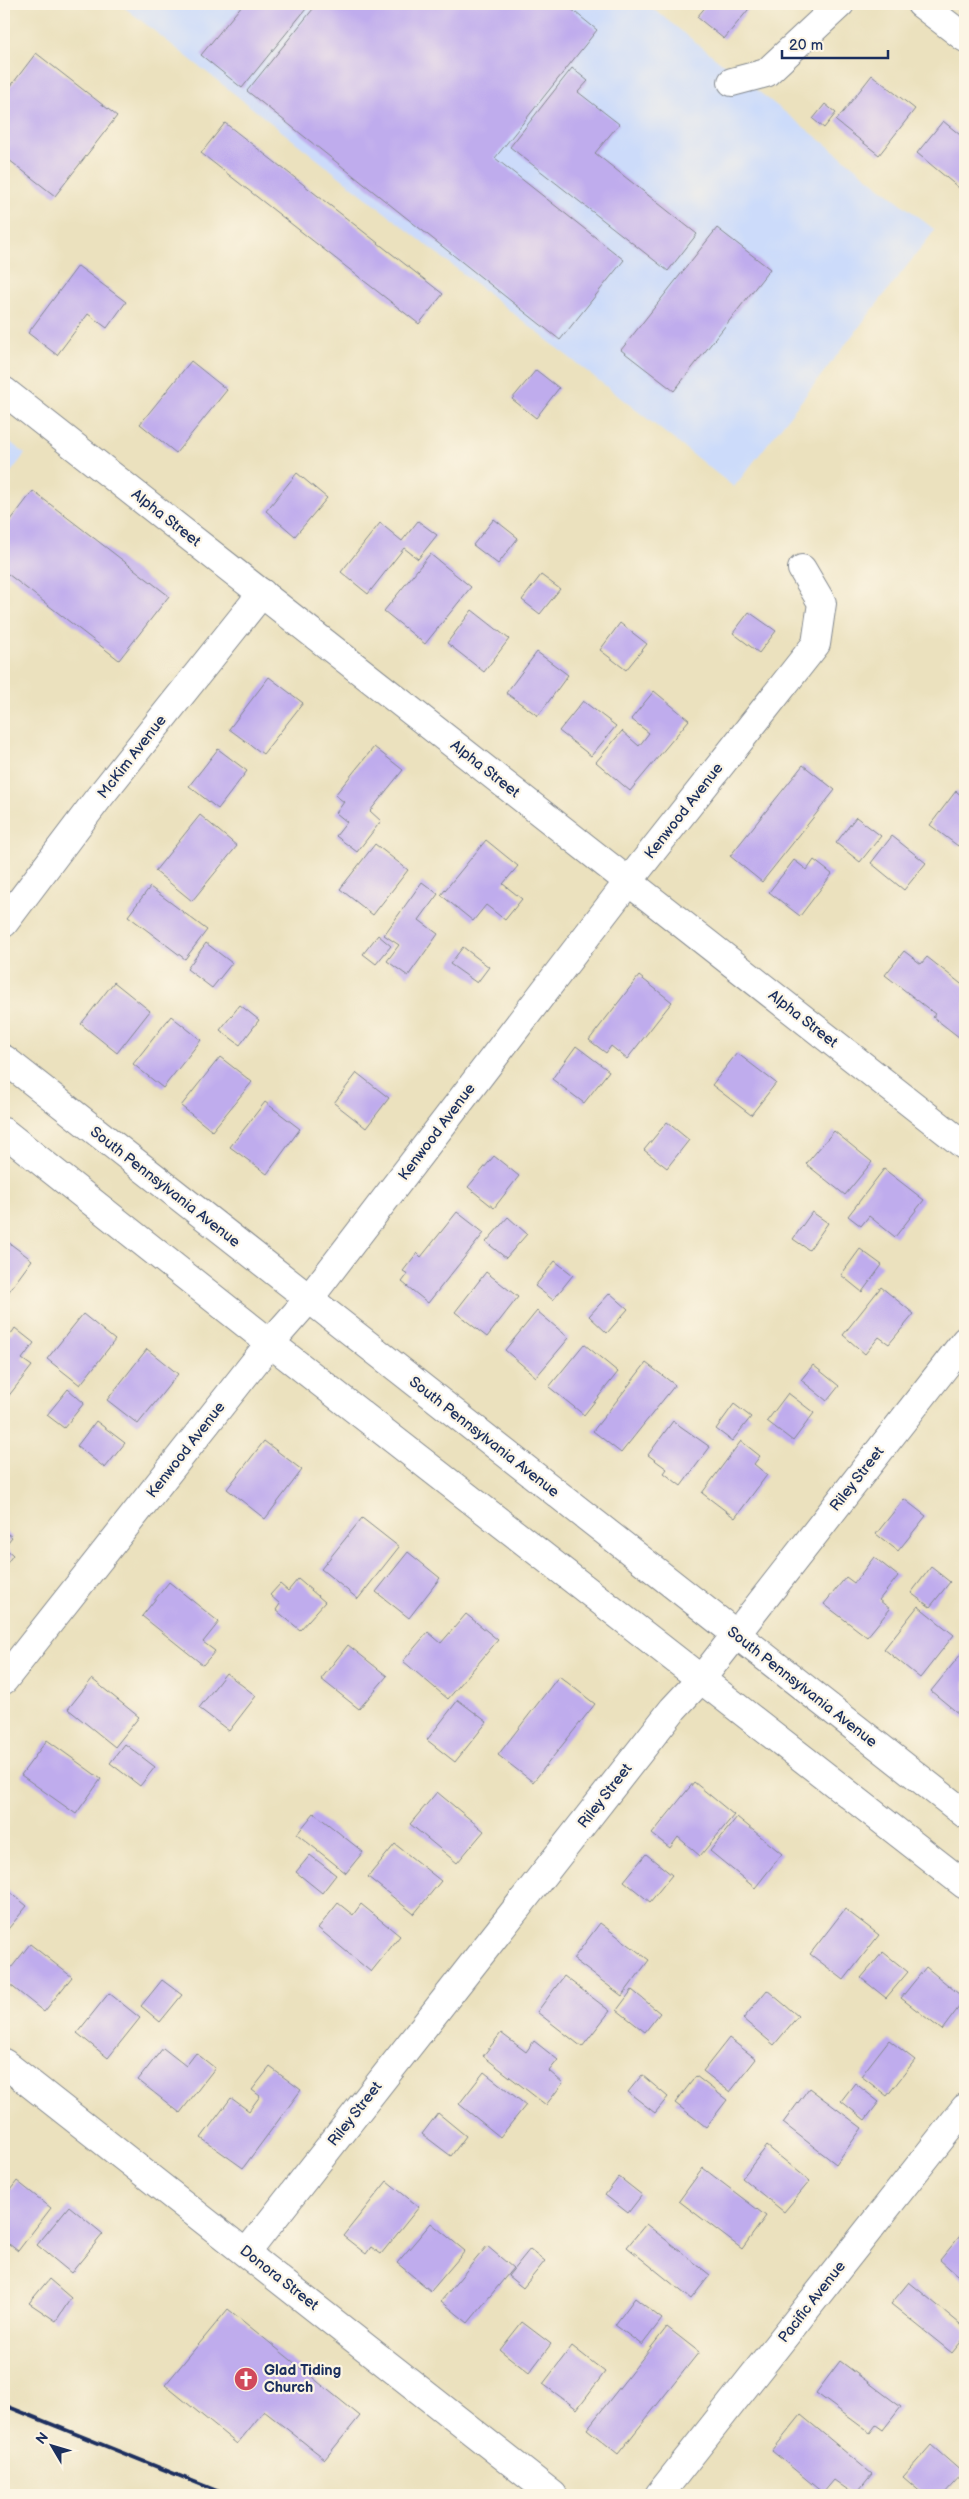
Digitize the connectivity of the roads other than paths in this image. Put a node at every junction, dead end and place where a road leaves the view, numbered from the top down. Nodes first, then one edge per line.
1 (840, 4) edge
2 (922, 4) edge
3 (965, 38) edge
4 (732, 82) dead end
5 (4, 391) edge
6 (802, 569) dead end
7 (262, 593) junction
8 (628, 882) junction
9 (4, 923) edge
10 (4, 1059) edge
11 (4, 1132) edge
12 (965, 1146) edge
13 (308, 1300) junction
14 (965, 1341) edge
15 (270, 1343) junction
16 (735, 1635) junction
17 (702, 1678) junction
18 (4, 1680) edge
19 (965, 1814) edge
20 (965, 1885) edge
21 (4, 2063) edge
22 (965, 2108) edge
23 (247, 2252) junction
24 (553, 2495) edge
25 (659, 2495) edge

1 - 4 street
2 - 3 street
5 - 7 street, Alpha Street
6 - 8 street, Kenwood Avenue
7 - 8 street, Alpha Street
7 - 9 street, McKim Avenue
8 - 12 street, Alpha Street
8 - 13 street, Kenwood Avenue
10 - 13 street, South Pennsylvania Avenue
11 - 15 street
13 - 15 street, Kenwood Avenue
13 - 16 street, South Pennsylvania Avenue
14 - 16 street, Riley Street
15 - 17 street
15 - 18 street, Kenwood Avenue
16 - 17 street, Riley Street
16 - 19 street, South Pennsylvania Avenue
17 - 20 street
17 - 23 street, Riley Street
21 - 23 street, Donora Street
22 - 25 street, Pacific Avenue
23 - 24 street, Donora Street

